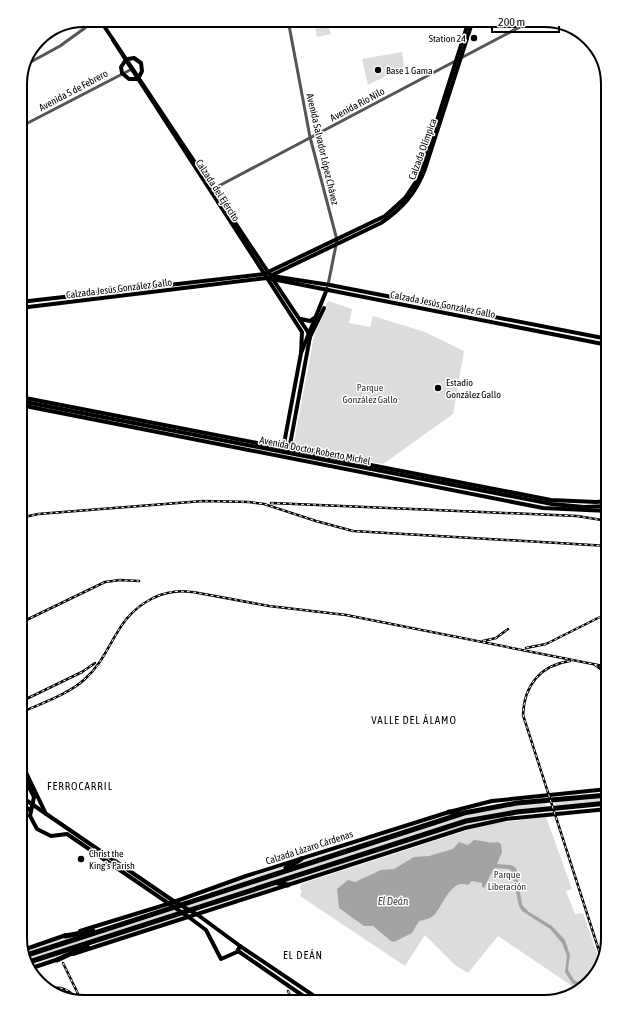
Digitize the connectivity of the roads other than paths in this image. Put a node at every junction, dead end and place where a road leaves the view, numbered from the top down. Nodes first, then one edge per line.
1 (86, 27) edge
2 (105, 27) edge
3 (289, 27) edge
4 (467, 27) edge
5 (470, 27) edge
6 (520, 27) edge
7 (458, 59) junction
8 (126, 60) junction
9 (32, 61) edge
10 (132, 68) junction
11 (122, 74) junction
12 (138, 78) junction
13 (27, 124) edge
14 (310, 137) junction
15 (214, 188) junction
16 (209, 191) junction
17 (337, 242) junction
18 (261, 274) junction
19 (271, 276) junction
20 (266, 278) junction
21 (254, 280) junction
22 (330, 284) junction
23 (328, 290) junction
24 (27, 301) edge
25 (27, 307) edge
26 (296, 313) junction
27 (477, 313) junction
28 (317, 315) junction
29 (488, 321) junction
30 (308, 332) junction
31 (310, 337) junction
32 (601, 338) edge
33 (601, 343) edge
34 (301, 353) junction
35 (27, 398) edge
36 (27, 402) edge
37 (54, 405) junction
38 (27, 406) edge
39 (282, 452) junction
40 (289, 454) junction
41 (448, 485) junction
42 (601, 502) edge
43 (601, 506) edge
44 (601, 511) edge
45 (27, 775) edge
46 (27, 784) edge
47 (601, 790) edge
48 (601, 796) edge
49 (27, 801) edge
50 (601, 804) edge
51 (32, 805) junction
52 (27, 808) edge
53 (30, 810) junction
54 (601, 810) edge
55 (473, 811) junction
56 (449, 812) junction
57 (46, 814) junction
58 (301, 859) junction
59 (278, 873) junction
60 (277, 882) junction
61 (288, 885) junction
62 (175, 902) junction
63 (169, 904) junction
64 (198, 915) junction
65 (190, 918) junction
66 (114, 927) junction
67 (65, 936) junction
68 (101, 939) junction
69 (240, 946) junction
70 (28, 948) edge
71 (238, 951) junction
72 (29, 954) edge
73 (57, 960) junction
74 (32, 961) edge
75 (36, 967) edge
76 (302, 995) edge
77 (313, 995) edge

1 - 9 street
2 - 8 main road, Calzada del Ejército
3 - 14 street, Avenida Salvador López Chávez
4 - 7 main road, Calzada Olímpica
5 - 7 main road, Calzada Olímpica
6 - 7 street, Avenida Río Nilo
7 - 14 street, Avenida Río Nilo
7 - 17 main road, Calzada Olímpica
8 - 10 main road, Calzada del Ejército
8 - 11 main road
8 - 12 main road
10 - 11 street, Avenida 5 de Febrero
10 - 12 main road, Calzada del Ejército
11 - 12 main road
11 - 13 street, Avenida 5 de Febrero
12 - 15 main road, Calzada del Ejército
12 - 16 main road, Calzada del Ejército
14 - 15 street, Avenida Río Nilo
14 - 17 street, Avenida Salvador López Chávez
15 - 16 street, Avenida Río Nilo
15 - 19 main road, Calzada del Ejército
16 - 18 main road, Calzada del Ejército
17 - 19 main road, Calzada Olímpica
17 - 22 street, Avenida Salvador López Chávez
18 - 19 main road
18 - 20 main road, Calzada del Ejército
18 - 21 main road
18 - 24 main road, Calzada Jesús González Gallo
19 - 20 main road, Calzada Olímpica
19 - 22 main road, Calzada Jesús González Gallo
19 - 23 main road, Calzada Jesús González Gallo
19 - 26 main road, Calzada del Ejército
20 - 21 main road, Calzada Jesús González Gallo
20 - 34 main road, Calzada del Ejército
21 - 25 main road, Calzada Jesús González Gallo
22 - 23 main road, Avenida Salvador López Chávez
22 - 27 main road, Calzada Jesús González Gallo
23 - 28 main road, Avenida Salvador López Chávez
23 - 29 main road, Calzada Jesús González Gallo
23 - 31 main road, Avenida Salvador López Chávez
26 - 28 main road
26 - 30 main road, Calzada del Ejército
27 - 29 main road
27 - 32 main road, Calzada Jesús González Gallo
28 - 30 main road, Avenida Salvador López Chávez
29 - 33 main road, Calzada Jesús González Gallo
30 - 31 main road, Calzada del Ejército
30 - 34 main road, Avenida Salvador López Chávez
31 - 40 main road, Avenida Salvador López Chávez
34 - 39 main road, Avenida Salvador López Chávez
35 - 37 main road, Avenida Doctor Roberto Michel
36 - 37 main road, Avenida Doctor Roberto Michel
37 - 39 main road, Avenida Doctor Roberto Michel
38 - 39 main road, Avenida Doctor Roberto Michel
39 - 40 main road, Avenida Doctor Roberto Michel
39 - 40 main road, Avenida Doctor Roberto Michel
40 - 41 main road, Avenida Doctor Roberto Michel
40 - 41 main road, Avenida Doctor Roberto Michel
41 - 42 main road, Avenida Doctor Roberto Michel
41 - 43 main road, Avenida Doctor Roberto Michel
41 - 44 main road, Avenida Doctor Roberto Michel
45 - 57 main road
46 - 51 main road
47 - 56 main road, Calzada Lázaro Cárdenas
48 - 55 highway, Calzada Lázaro Cárdenas
49 - 51 main road
50 - 60 highway
51 - 53 main road
51 - 57 main road
52 - 53 main road
53 - 63 main road
54 - 61 main road
55 - 56 highway
55 - 59 highway, Calzada Lázaro Cárdenas
56 - 58 main road, Calzada Lázaro Cárdenas
57 - 62 main road
58 - 59 highway
58 - 62 main road, Calzada Lázaro Cárdenas
59 - 66 highway, Calzada Lázaro Cárdenas
60 - 61 highway
60 - 68 highway
61 - 64 main road
62 - 63 main road, Calzada Lázaro Cárdenas
62 - 64 main road
63 - 65 main road
63 - 67 main road, Calzada Lázaro Cárdenas
64 - 65 main road
64 - 69 main road
65 - 71 main road
65 - 73 main road
66 - 67 highway
66 - 72 highway, Calzada Lázaro Cárdenas
67 - 70 main road, Calzada Lázaro Cárdenas
68 - 73 highway
68 - 74 highway
69 - 71 main road
69 - 77 main road
71 - 76 main road
73 - 75 main road

